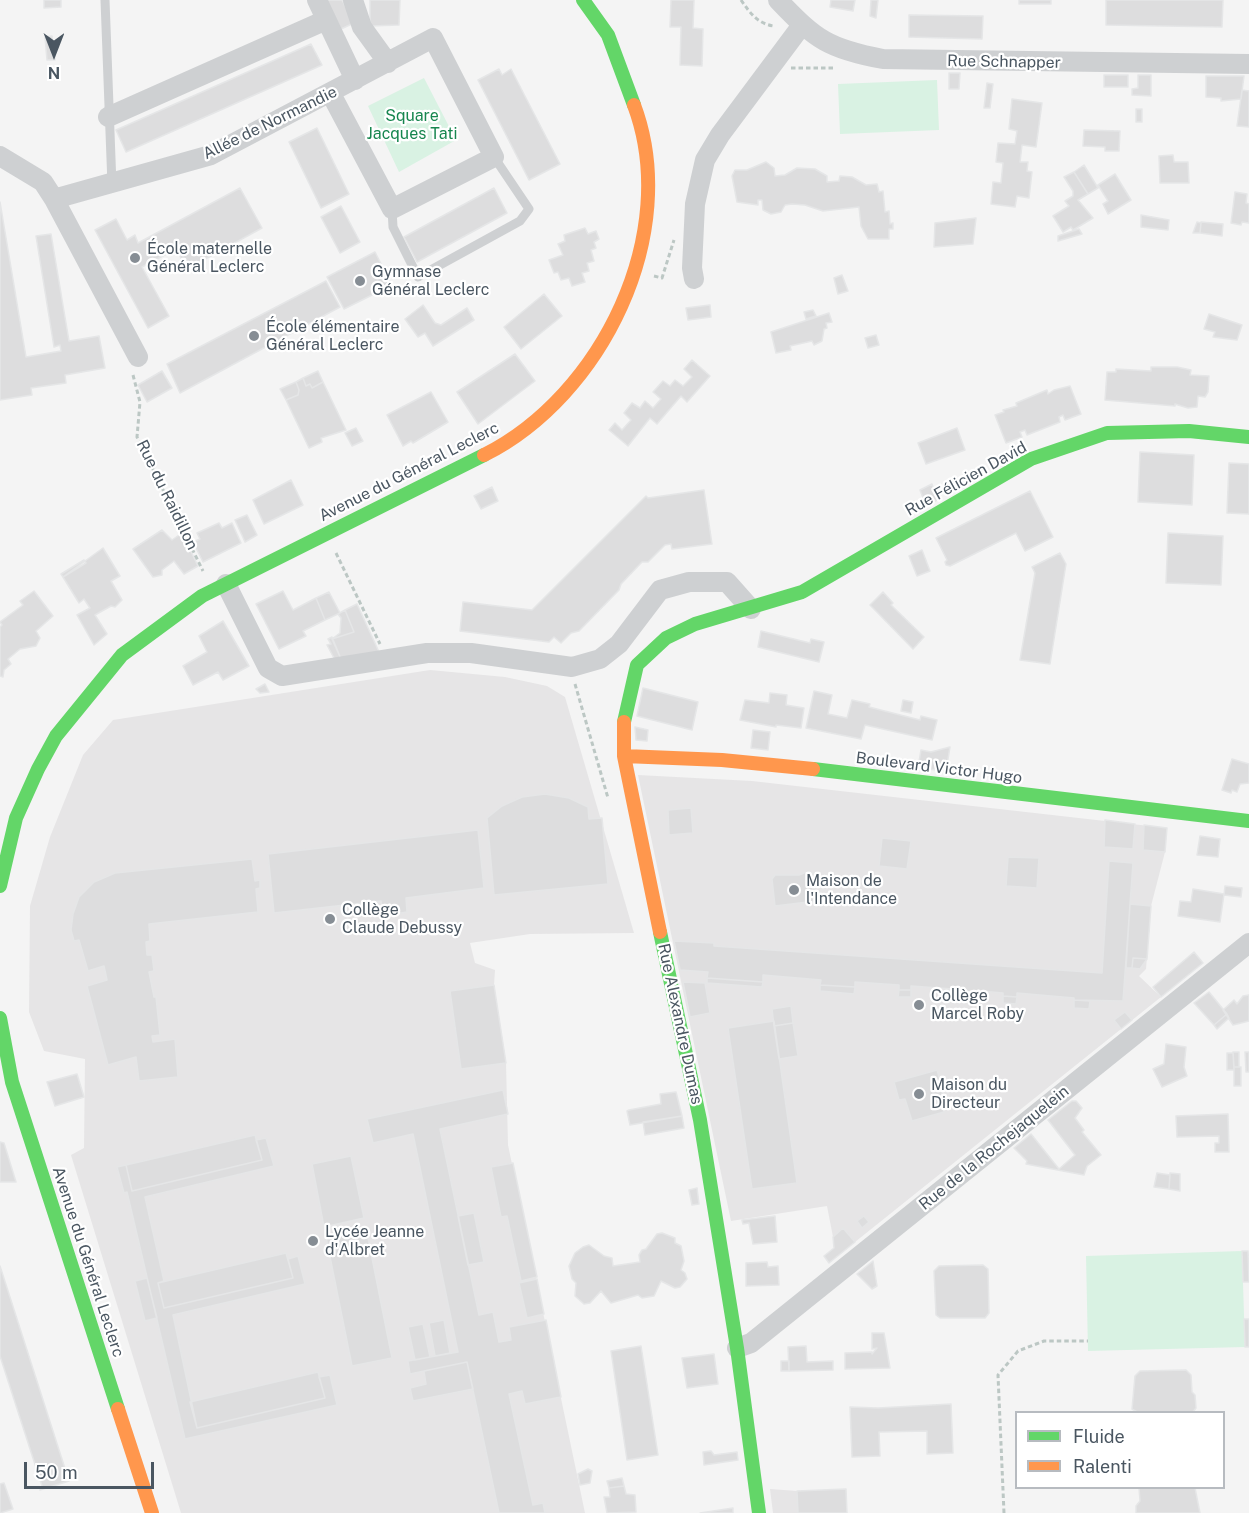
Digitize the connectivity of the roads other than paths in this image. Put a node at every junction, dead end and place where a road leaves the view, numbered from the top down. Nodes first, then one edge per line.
1 (105, 0) edge
2 (316, 0) edge
3 (353, 0) edge
4 (583, 0) edge
5 (778, 0) edge
6 (326, 20) junction
7 (802, 25) junction
8 (388, 63) junction
9 (1249, 64) edge
10 (355, 80) junction
11 (331, 94) junction
12 (108, 117) junction
13 (494, 157) junction
14 (2, 159) edge
15 (112, 185) junction
16 (54, 199) junction
17 (392, 209) junction
18 (694, 279) dead end
19 (138, 357) road end
20 (1249, 437) edge
21 (226, 584) junction
22 (751, 609) junction
23 (624, 756) junction
24 (1249, 821) edge
25 (6, 837) edge
26 (0, 886) edge
27 (1249, 943) edge
28 (0, 1018) edge
29 (737, 1348) junction
30 (152, 1513) edge
31 (759, 1513) edge

1 - 12 lane
2 - 6 street
3 - 8 street
4 - 21 street, Avenue du Général Leclerc
5 - 7 street, Rue Schnapper
6 - 10 street
6 - 12 street
7 - 9 street, Rue Schnapper
7 - 18 street
8 - 10 street, Allée de Normandie
8 - 13 street, Allée de Normandie
10 - 11 street, Allée de Normandie
11 - 15 street, Allée de Normandie
11 - 17 street
12 - 15 lane
13 - 17 street
13 - 17 lane
14 - 16 street
15 - 16 street, Allée de Normandie
16 - 19 street
20 - 22 street, Rue Félicien David
21 - 22 street
21 - 25 street, Avenue du Général Leclerc
22 - 23 street, Rue Alexandre Dumas
23 - 24 street, Boulevard Victor Hugo
23 - 29 street, Rue Alexandre Dumas
25 - 26 street, Avenue du Général Leclerc
27 - 29 street, Rue de la Rochejaquelein
28 - 30 street, Avenue du Général Leclerc
29 - 31 street, Rue Alexandre Dumas

